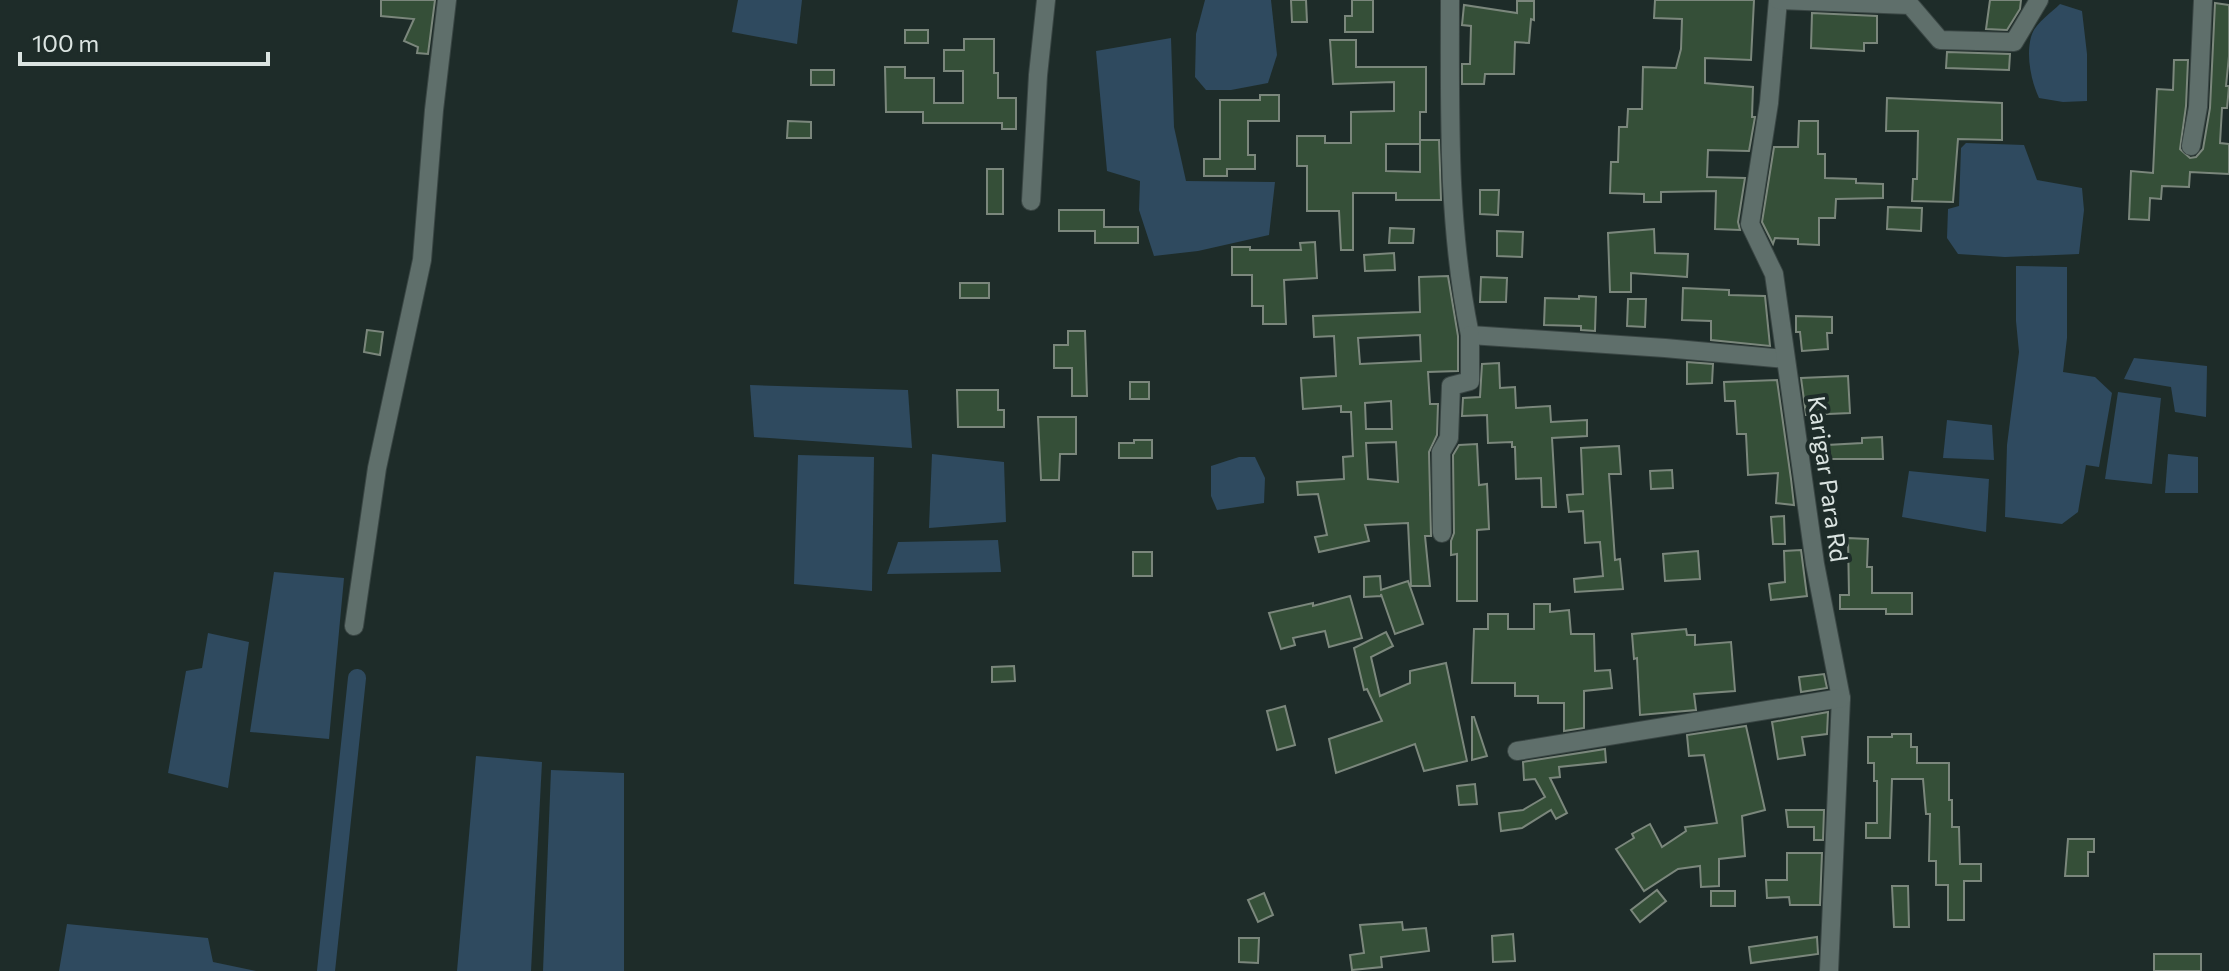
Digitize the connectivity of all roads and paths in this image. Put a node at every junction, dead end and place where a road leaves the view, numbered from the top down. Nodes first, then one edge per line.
1 (447, 0) edge
2 (1046, 0) edge
3 (1450, 0) edge
4 (1778, 0) edge
5 (2039, 0) edge
6 (2203, 0) edge
7 (2191, 146) dead end
8 (1031, 201) dead end
9 (1470, 335) junction
10 (1785, 359) junction
11 (1442, 533) dead end
12 (354, 626) dead end
13 (1841, 698) junction
14 (1517, 751) dead end
15 (1829, 971) edge

1 - 12 street
2 - 8 street
3 - 9 street
4 - 5 street
4 - 10 street, Karigar Para Rd
6 - 7 street
9 - 10 street
9 - 11 street
10 - 13 street, Karigar Para Rd
13 - 14 street
13 - 15 street, Karigar Para Rd

